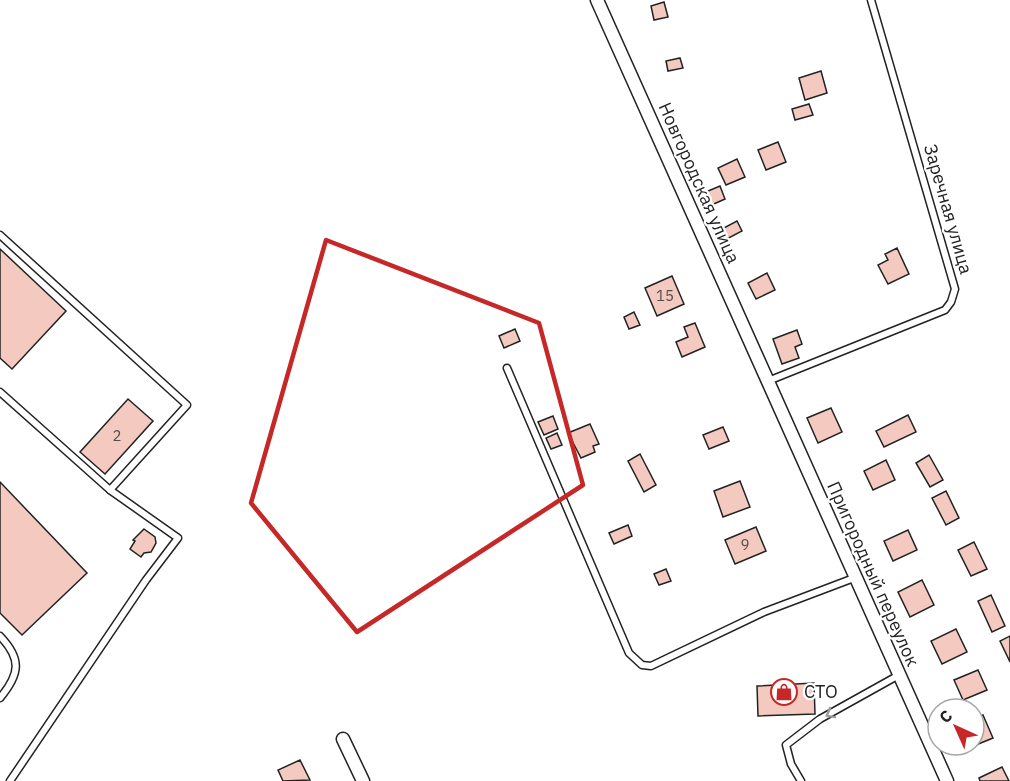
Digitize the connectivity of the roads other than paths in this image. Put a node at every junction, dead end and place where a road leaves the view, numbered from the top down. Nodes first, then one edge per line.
1 (597, 0) edge
2 (871, 0) edge
3 (0, 235) edge
4 (507, 368) dead end
5 (767, 381) junction
6 (0, 392) edge
7 (110, 490) junction
8 (854, 578) junction
9 (0, 636) edge
10 (899, 675) junction
11 (0, 698) edge
12 (343, 740) dead end
13 (10, 781) edge
14 (363, 781) edge
15 (801, 781) edge
16 (947, 781) edge

1 - 5 street, Новгородская улица
2 - 5 lane, Заречная улица
3 - 7 lane
4 - 8 lane
5 - 8 street, Пригородный переулок
6 - 7 lane
7 - 13 lane
8 - 10 street, Пригородный переулок
9 - 11 lane
10 -> 15 lane
10 - 16 street, Пригородный переулок
12 - 14 street

